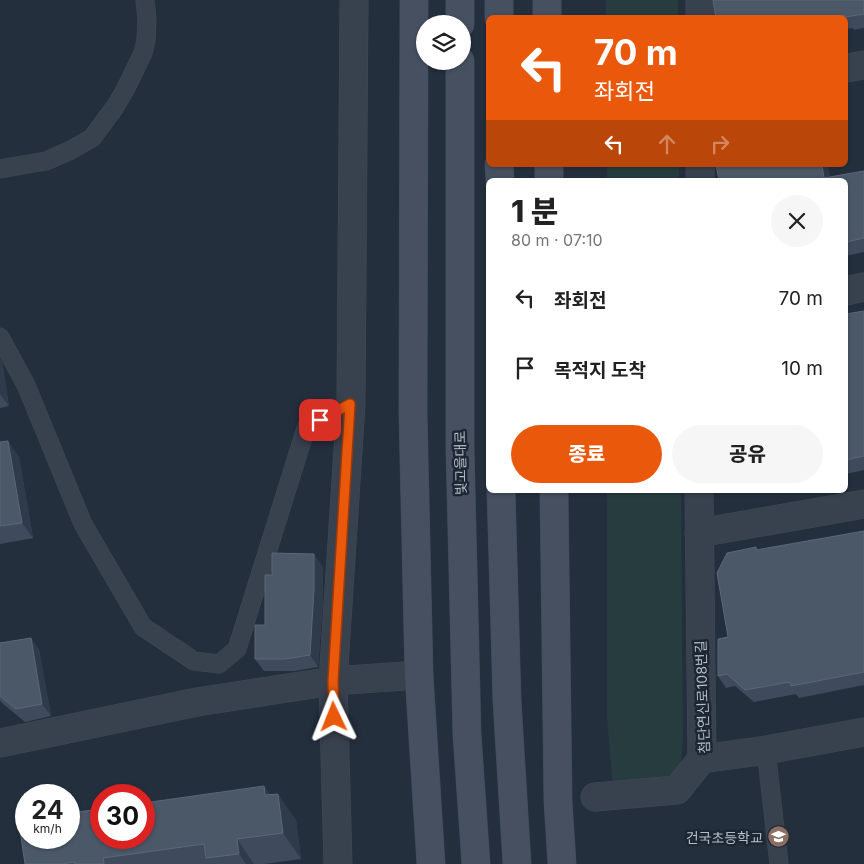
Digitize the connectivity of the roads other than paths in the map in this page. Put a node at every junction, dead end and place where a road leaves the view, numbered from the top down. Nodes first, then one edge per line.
1 (145, 0) edge
2 (354, 0) edge
3 (414, 0) edge
4 (460, 0) edge
5 (499, 0) edge
6 (547, 0) edge
7 (700, 0) edge
8 (460, 15) edge
9 (499, 15) edge
10 (547, 15) edge
11 (700, 15) edge
12 (864, 65) edge
13 (848, 68) edge
14 (460, 70) edge
15 (0, 170) edge
16 (864, 288) edge
17 (848, 291) edge
18 (0, 337) edge
19 (350, 404) junction
20 (501, 493) edge
21 (554, 493) edge
22 (699, 493) edge
23 (864, 504) edge
24 (699, 533) junction
25 (419, 675) junction
26 (333, 681) junction
27 (864, 732) edge
28 (0, 743) edge
29 (766, 750) junction
30 (702, 759) junction
31 (595, 797) dead end
32 (338, 864) edge
33 (431, 864) edge
34 (476, 864) edge
35 (517, 864) edge
36 (562, 864) edge
37 (780, 864) edge

1 - 15 lane
2 - 19 street
3 - 25 main road
4 - 8 main road
5 - 9 main road
6 - 10 main road
7 - 11 street
12 - 13 street
14 - 34 main road, 빛고을대로
16 - 17 street
18 - 19 lane
19 - 26 street
20 - 35 main road
21 - 36 main road
22 - 24 street, 첨단연신로108번길
23 - 24 street
24 - 30 street, 첨단연신로108번길
25 - 26 street
25 - 33 main road
26 - 28 street
26 - 32 street
27 - 29 street, 첨단연신로108번길
29 - 30 street, 첨단연신로108번길
29 - 37 lane
30 - 31 street

